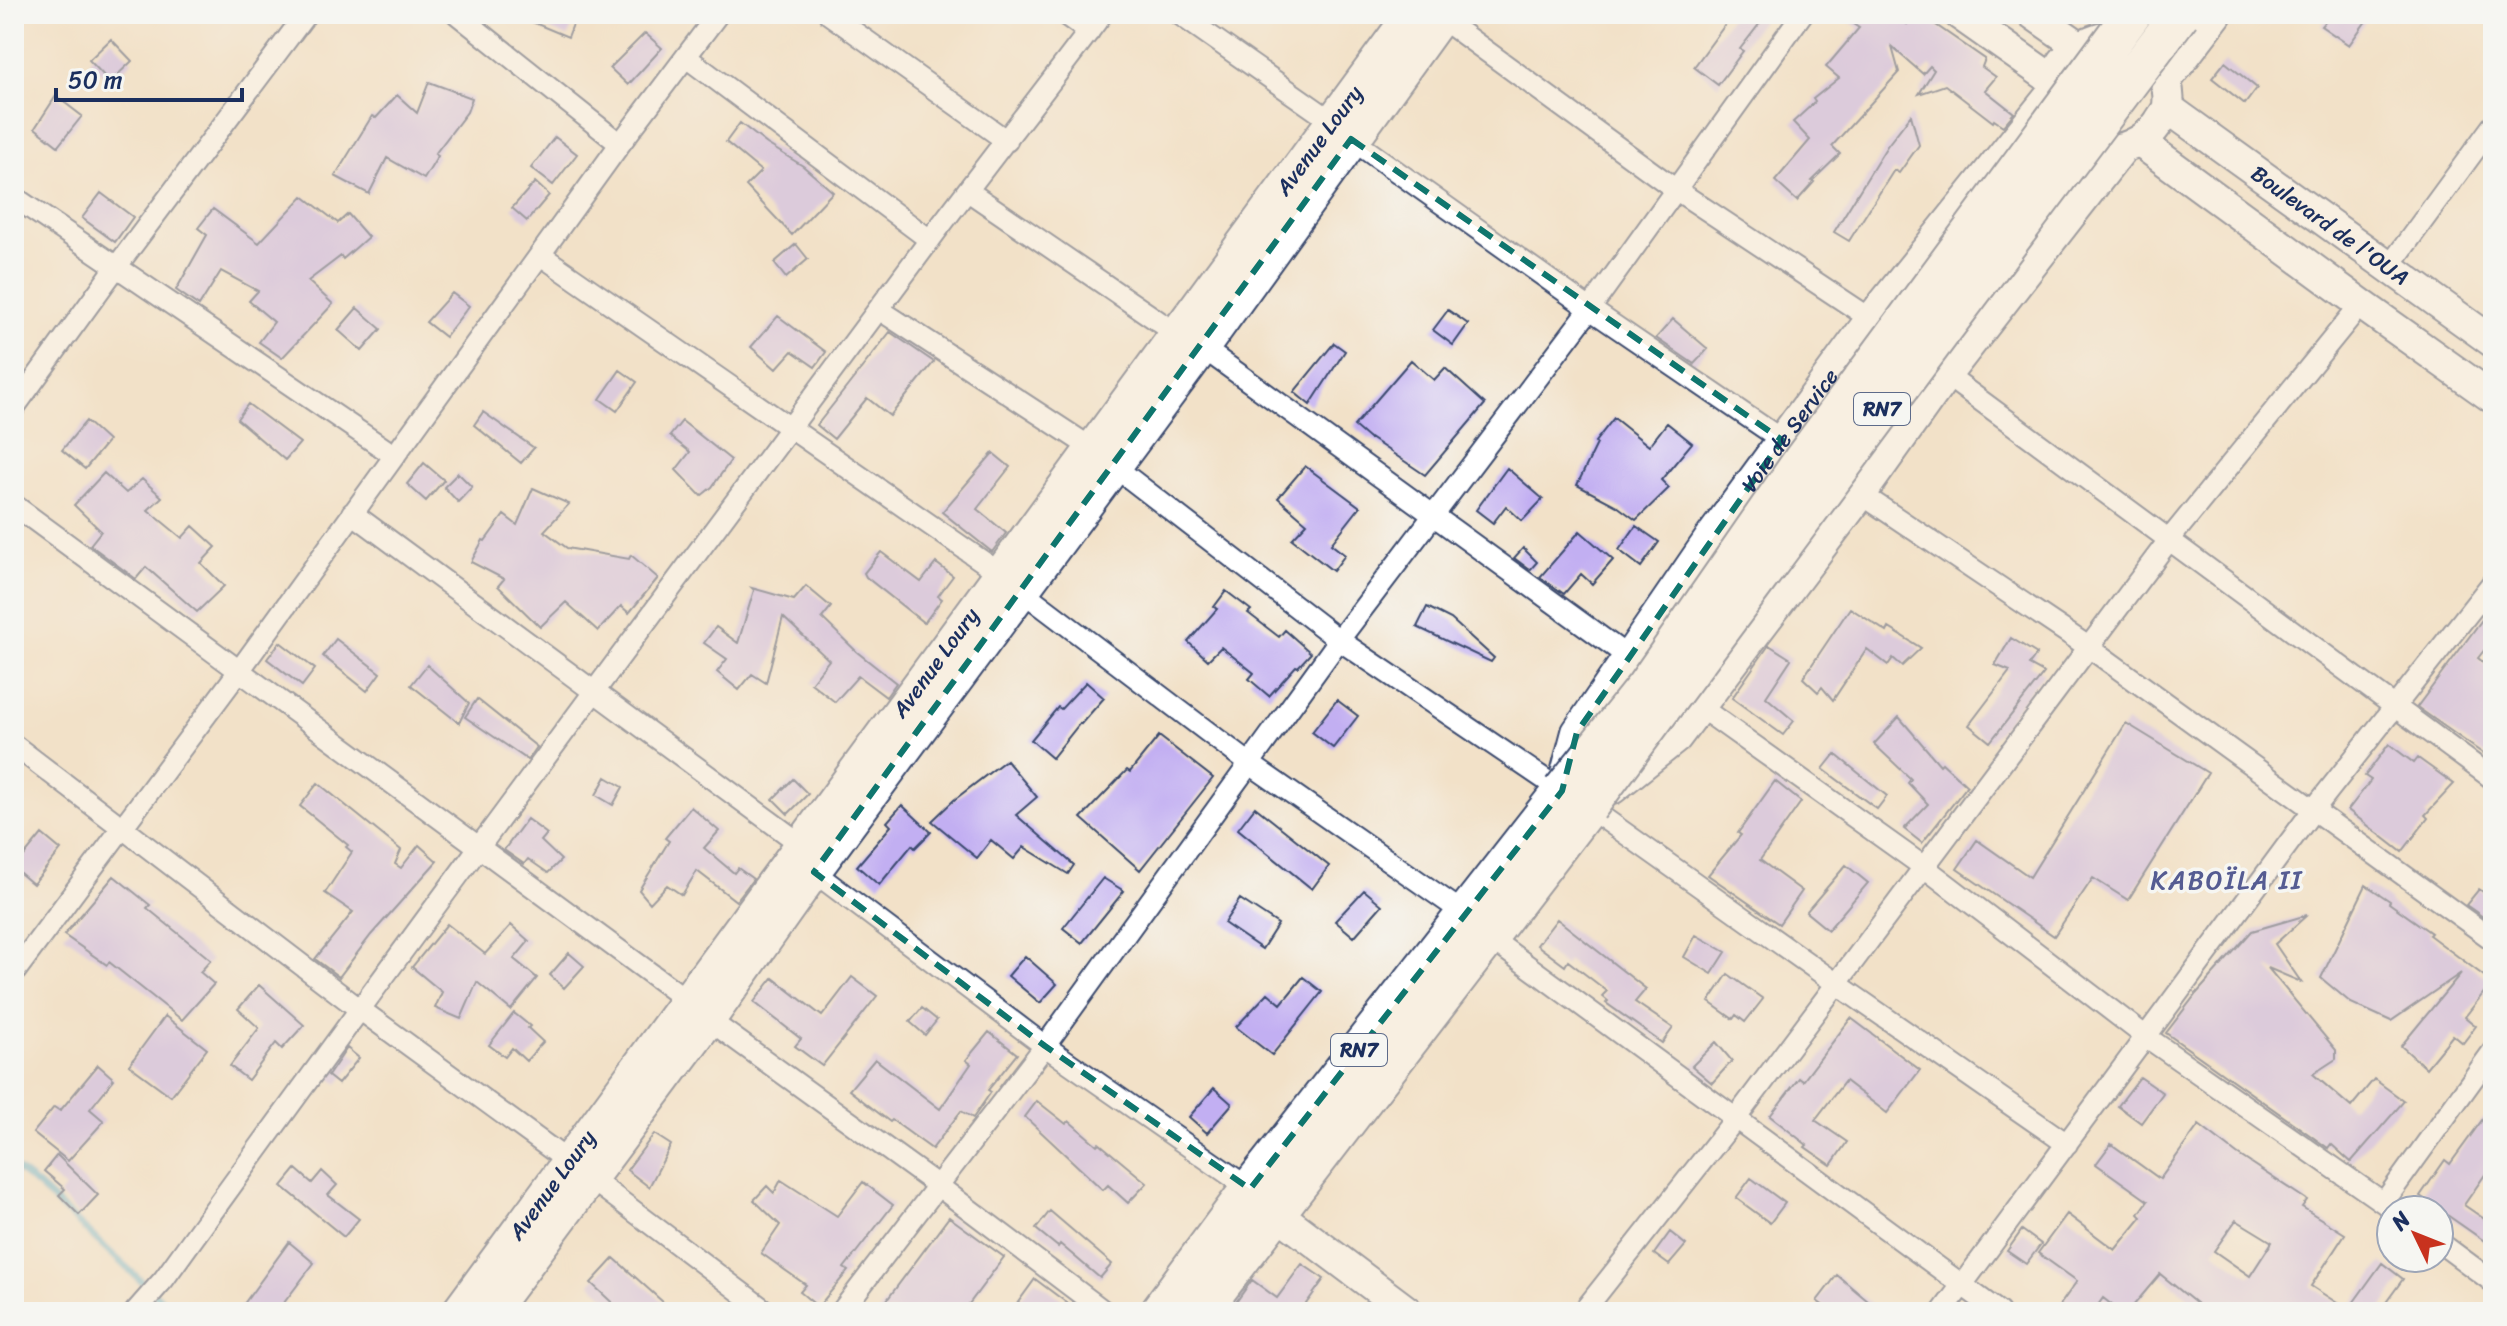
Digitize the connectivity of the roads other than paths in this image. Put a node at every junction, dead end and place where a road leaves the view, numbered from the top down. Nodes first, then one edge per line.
1 (306, 14) edge
2 (457, 14) edge
3 (718, 14) edge
4 (829, 14) edge
5 (1064, 14) edge
6 (1102, 14) edge
7 (1179, 14) edge
8 (1802, 14) edge
9 (1959, 14) edge
10 (2033, 14) edge
11 (2108, 14) edge
12 (2132, 14) edge
13 (2180, 14) edge
14 (2217, 14) edge
15 (1432, 15) edge
16 (1089, 32) junction
17 (2084, 44) junction
18 (686, 57) junction
19 (2054, 86) junction
20 (2166, 95) junction
21 (2493, 125) edge
22 (1342, 130) junction
23 (1007, 141) junction
24 (620, 144) junction
25 (2131, 145) junction
26 (1675, 189) junction
27 (968, 191) junction
28 (14, 197) edge
29 (930, 240) junction
30 (542, 256) junction
31 (117, 266) junction
32 (2389, 267) junction
33 (2361, 304) junction
34 (1590, 309) junction
35 (880, 310) junction
36 (1871, 319) junction
37 (1190, 341) junction
38 (2493, 342) edge
39 (1946, 375) junction
40 (2493, 398) edge
41 (14, 408) edge
42 (792, 427) junction
43 (1782, 440) junction
44 (395, 456) junction
45 (1104, 458) junction
46 (1861, 494) junction
47 (14, 505) edge
48 (352, 513) junction
49 (1435, 516) junction
50 (2169, 540) junction
51 (2493, 582) edge
52 (1011, 583) junction
53 (1339, 640) junction
54 (2090, 648) junction
55 (1627, 656) junction
56 (239, 671) junction
57 (594, 692) junction
58 (1700, 707) junction
59 (2395, 709) junction
60 (14, 745) edge
61 (1250, 764) junction
62 (2493, 779) edge
63 (1575, 799) junction
64 (2314, 809) junction
65 (123, 827) junction
66 (480, 848) junction
67 (808, 859) junction
68 (1924, 867) junction
69 (1477, 926) junction
70 (2493, 940) edge
71 (14, 973) edge
72 (1837, 984) junction
73 (358, 1008) junction
74 (698, 1010) junction
75 (2145, 1036) junction
76 (1045, 1046) junction
77 (2493, 1051) edge
78 (1736, 1118) junction
79 (2067, 1144) junction
80 (580, 1170) junction
81 (937, 1185) junction
82 (2397, 1194) edge
83 (2375, 1196) edge
84 (1263, 1201) junction
85 (2455, 1254) edge
86 (2493, 1282) edge
87 (1962, 1284) junction
88 (135, 1312) edge
89 (458, 1312) edge
90 (491, 1312) edge
91 (767, 1312) edge
92 (841, 1312) edge
93 (1105, 1312) edge
94 (1159, 1312) edge
95 (1200, 1312) edge
96 (1408, 1312) edge
97 (1583, 1312) edge
98 (1942, 1312) edge
99 (1999, 1312) edge

1 - 31 street
2 - 24 street
3 - 18 street
4 - 23 street
5 - 16 street
6 - 16 street
7 - 22 street
8 - 26 street
9 - 19 main road
10 - 17 main road
11 - 17 main road
12 - 63 highway, RN7, bridge
13 - 63 highway, RN7, bridge
14 - 20 main road
15 - 22 main road, Avenue Loury
15 - 26 street
16 - 23 street
17 - 19 main road
17 - 20 main road
18 - 24 street
18 - 29 street
19 - 25 main road
19 - 36 main road, Voie de Service
20 - 25 main road
20 - 32 main road, Boulevard de l'OUA
21 - 32 street
22 - 34 street
22 - 37 main road, Avenue Loury
23 - 27 street
24 - 30 street
25 - 33 main road
25 - 39 main road
26 - 34 street
26 - 36 street
27 - 29 street
27 - 37 street
28 - 31 street
29 - 35 street
30 - 42 street
30 - 44 street
31 - 41 street
31 - 44 street
32 - 38 main road, Boulevard de l'OUA
33 - 40 main road
33 - 50 street
34 - 43 street
34 - 49 street
35 - 42 street
35 - 45 street
36 - 43 main road, Voie de Service
37 - 45 main road, Avenue Loury
37 - 49 street
39 - 46 main road
39 - 50 street
42 - 52 street
42 - 57 street
43 - 55 main road, Voie de Service
44 - 48 street
45 - 52 main road, Avenue Loury
45 - 53 street
46 - 54 street
46 - 58 main road
47 - 56 street
48 - 56 street
48 - 57 street
49 - 53 street
49 - 55 street
50 - 54 street
50 - 59 street
51 - 59 street
52 - 61 street
52 - 67 main road, Avenue Loury
53 - 61 street
53 - 63 street
54 - 64 street
54 - 68 street
55 - 63 main road, Voie de Service
56 - 65 street
56 - 66 street
57 - 66 street
57 - 67 street
58 - 63 main road
58 - 68 street
59 - 62 street
59 - 64 street
60 - 65 street
61 - 69 street
61 - 76 street
63 - 69 highway, RN7
63 - 72 street
64 - 70 street
64 - 75 street
65 - 71 street
65 - 73 street
66 - 73 street
66 - 74 street
67 - 74 main road, Avenue Loury
67 - 76 street
68 - 72 street
68 - 75 street
69 - 78 street
69 - 84 highway, RN7
72 - 78 street
72 - 79 street
73 - 80 street
73 - 88 street
74 - 80 main road, Avenue Loury
74 - 81 street
75 - 79 street
75 - 83 street
76 - 81 street
76 - 84 street
77 - 82 street
78 - 87 street
78 - 97 street
79 - 87 street
80 - 89 main road, Avenue Loury
80 - 90 main road, Avenue Loury
80 - 91 street
81 - 92 street
81 - 93 street
84 - 94 highway, RN7
84 - 95 highway, RN7
84 - 96 main road
85 - 86 street
87 - 98 street
87 - 99 street

